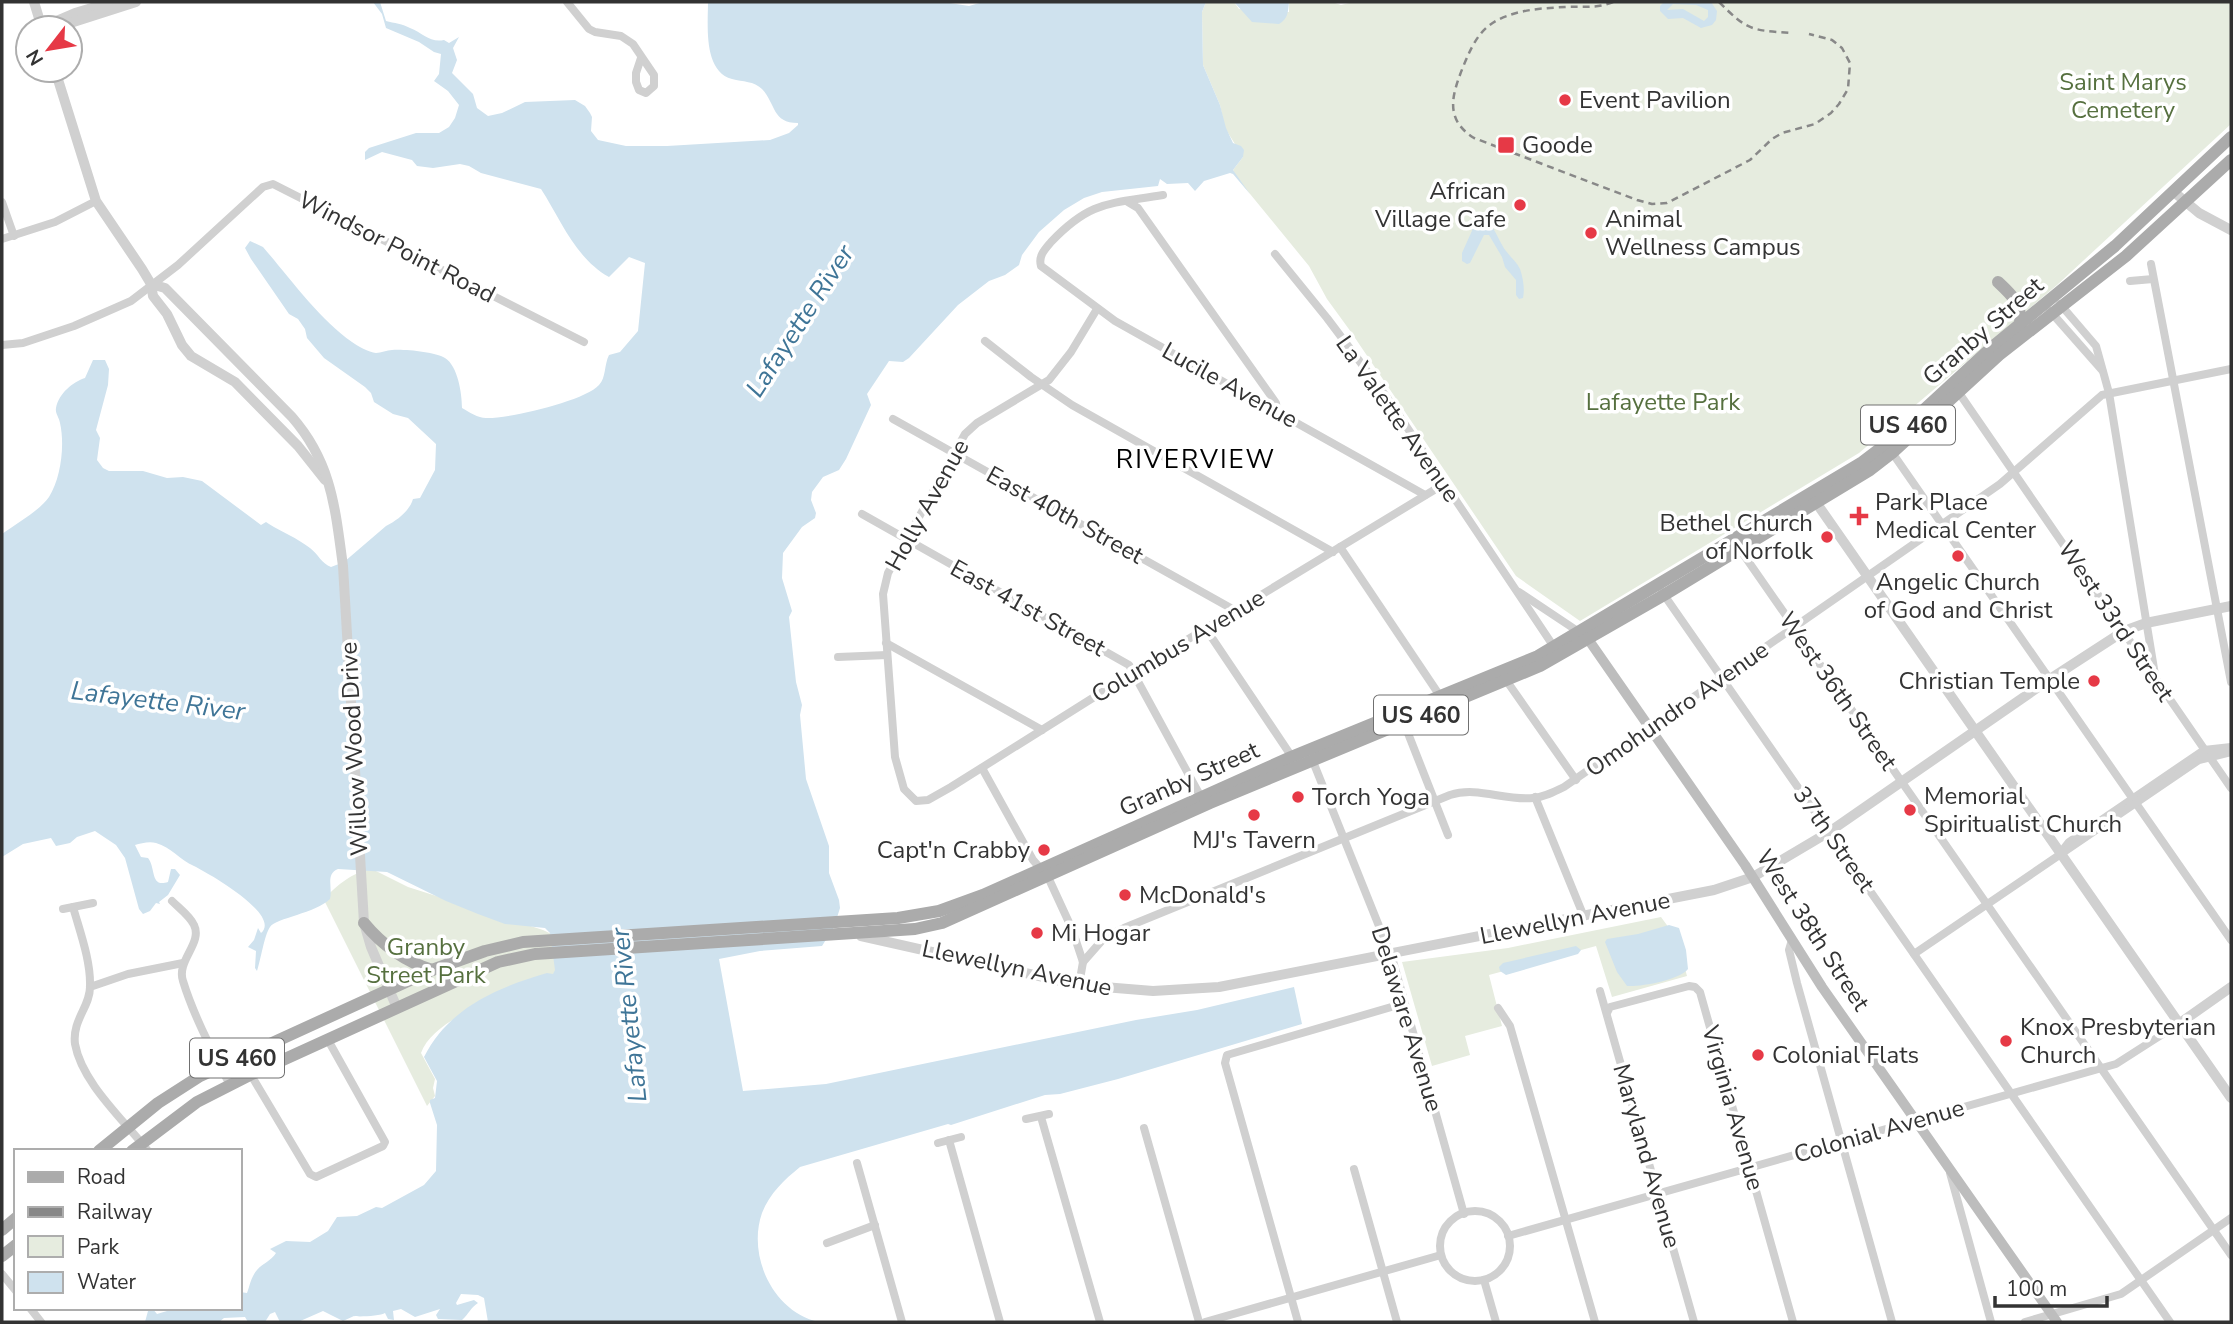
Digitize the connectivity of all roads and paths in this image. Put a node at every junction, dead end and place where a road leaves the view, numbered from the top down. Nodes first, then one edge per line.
1 (112, 2) edge
2 (136, 2) edge
3 (567, 2) edge
4 (73, 14) edge
5 (84, 19) edge
6 (641, 58) dead end
7 (59, 84) edge
8 (2231, 137) edge
9 (2231, 160) edge
10 (2174, 192) junction
11 (1163, 195) dead end
12 (96, 201) junction
13 (1126, 201) junction
14 (2, 202) edge
15 (2185, 203) junction
16 (2231, 230) edge
17 (14, 236) junction
18 (2, 239) edge
19 (1275, 254) dead end
20 (2151, 264) dead end
21 (2153, 279) junction
22 (2130, 281) dead end
23 (1998, 282) dead end
24 (151, 284) junction
25 (2053, 306) junction
26 (1097, 309) junction
27 (2020, 324) junction
28 (985, 341) dead end
29 (584, 342) dead end
30 (2, 345) edge
31 (2231, 369) edge
32 (2172, 381) junction
33 (1041, 385) junction
34 (1956, 388) junction
35 (2109, 393) junction
36 (1277, 412) junction
37 (892, 419) dead end
38 (1889, 448) junction
39 (954, 453) junction
40 (2015, 473) junction
41 (1444, 484) junction
42 (329, 486) junction
43 (1426, 495) junction
44 (1813, 498) junction
45 (862, 514) dead end
46 (1942, 524) junction
47 (905, 540) junction
48 (1737, 544) junction
49 (1337, 550) junction
50 (1867, 576) junction
51 (1514, 588) junction
52 (1661, 591) junction
53 (2231, 606) edge
54 (2217, 609) junction
55 (1236, 611) junction
56 (2146, 623) junction
57 (1795, 627) junction
58 (1206, 629) junction
59 (2124, 631) junction
60 (1584, 636) junction
61 (886, 643) junction
62 (1553, 647) junction
63 (887, 654) junction
64 (838, 657) dead end
65 (1134, 673) junction
66 (1721, 677) junction
67 (2155, 678) junction
68 (2050, 679) junction
69 (1506, 680) junction
70 (2231, 681) edge
71 (1440, 696) junction
72 (1402, 717) junction
73 (1651, 727) junction
74 (1042, 730) junction
75 (1976, 731) junction
76 (2231, 750) edge
77 (2206, 753) junction
78 (1310, 755) junction
79 (1294, 761) junction
80 (982, 768) junction
81 (1576, 780) junction
82 (1902, 782) junction
83 (2231, 789) edge
84 (911, 797) joint
85 (1535, 797) junction
86 (1203, 800) junction
87 (1436, 801) junction
88 (2134, 801) junction
89 (1829, 832) junction
90 (1448, 835) dead end
91 (1344, 838) junction
92 (2060, 853) junction
93 (1045, 873) junction
94 (1752, 877) junction
95 (172, 901) dead end
96 (93, 903) dead end
97 (1986, 903) junction
98 (73, 907) junction
99 (63, 909) dead end
100 (1584, 917) junction
101 (364, 923) junction
102 (849, 927) junction
103 (1792, 940) junction
104 (2231, 940) edge
105 (1914, 954) junction
106 (1391, 955) junction
107 (1083, 962) junction
108 (183, 963) junction
109 (432, 970) junction
110 (1079, 985) junction
111 (90, 987) junction
112 (2231, 987) edge
113 (389, 989) junction
114 (1600, 991) dead end
115 (1405, 1003) junction
116 (397, 1008) junction
117 (1498, 1008) dead end
118 (1607, 1013) junction
119 (2180, 1023) junction
120 (328, 1040) junction
121 (243, 1056) junction
122 (220, 1066) junction
123 (2102, 1069) junction
124 (252, 1074) junction
125 (230, 1085) junction
126 (2011, 1094) junction
127 (2231, 1098) edge
128 (1026, 1119) dead end
129 (1916, 1121) junction
130 (129, 1126) junction
131 (1144, 1128) dead end
132 (961, 1136) dead end
133 (949, 1140) junction
134 (1842, 1142) junction
135 (938, 1143) dead end
136 (141, 1148) edge
137 (101, 1149) edge
138 (857, 1163) dead end
139 (1948, 1166) junction
140 (1354, 1168) dead end
141 (1750, 1168) junction
142 (1657, 1194) junction
143 (1464, 1214) junction
144 (2231, 1218) edge
145 (1566, 1220) junction
146 (875, 1225) junction
147 (2214, 1230) junction
148 (1508, 1236) junction
149 (827, 1243) dead end
150 (1441, 1255) junction
151 (2231, 1255) edge
152 (1383, 1272) junction
153 (2, 1274) edge
154 (1484, 1280) junction
155 (2141, 1281) junction
156 (14, 1289) edge
157 (1292, 1298) junction
158 (2054, 1319) edge
159 (902, 1322) edge
160 (1000, 1322) edge
161 (1100, 1322) edge
162 (1199, 1322) edge
163 (1205, 1322) edge
164 (1298, 1322) edge
165 (1397, 1322) edge
166 (1496, 1322) edge
167 (1595, 1322) edge
168 (1694, 1322) edge
169 (1793, 1322) edge
170 (1892, 1322) edge
171 (1991, 1322) edge
172 (2025, 1322) edge
173 (2170, 1322) edge

1 - 4 street
2 - 5 street
3 - 6 street
7 - 12 street, Willow Wood Drive
8 - 10 main road, US 460
9 - 15 main road, US 460
10 - 15 street
10 - 25 main road, Granby Street / US 460
11 - 13 street
12 - 17 street
12 - 24 street, Willow Wood Drive
13 - 26 street, Lucile Avenue
13 - 36 street
14 - 17 street
15 - 16 street
15 - 25 main road, Granby Street / US 460
17 - 18 street
19 - 41 street, La Valette Avenue
20 - 21 street
21 - 22 street
21 - 32 street
23 - 27 main road
24 - 29 street, Windsor Point Road
24 - 30 street, Windsor Point Road
24 - 42 street, Willow Wood Drive
24 - 42 street, Willow Wood Drive
25 - 27 main road, Granby Street / US 460
25 - 34 main road, Granby Street / US 460
25 - 35 street
26 - 33 street, Holly Avenue
26 - 36 street, Lucile Avenue
27 - 34 main road, Granby Street / US 460
28 - 33 street
31 - 32 street, Omohundro Avenue
32 - 35 street, Omohundro Avenue
32 - 54 street
33 - 39 street, Holly Avenue
33 - 49 street
34 - 38 main road, Granby Street / US 460
34 - 40 street, West 33rd Street
35 - 40 street, Omohundro Avenue
35 - 56 street
36 - 43 street, Lucile Avenue
37 - 39 street, East 40th Street
38 - 44 main road, Granby Street / US 460
38 - 46 street
39 - 47 street, Holly Avenue
39 - 55 street, East 40th Street
40 - 46 street, Omohundro Avenue
40 - 59 street, West 33rd Street
41 - 43 street, Columbus Avenue
41 - 51 street, La Valette Avenue
42 - 101 street, Willow Wood Drive
43 - 49 street, Columbus Avenue
44 - 48 main road, Granby Street / US 460
44 - 50 street
45 - 47 street, East 41st Street
46 - 50 street, Omohundro Avenue
46 - 68 street
47 - 61 street, Holly Avenue
47 - 65 street, East 41st Street
48 - 52 main road, Granby Street / US 460
48 - 57 street, West 36th Street
49 - 55 street, Columbus Avenue
49 - 71 street
50 - 57 street, Omohundro Avenue
50 - 75 street
51 - 60 street, La Valette Avenue
51 - 62 street, La Valette Avenue
52 - 60 main road, Granby Street / US 460
52 - 66 street, 37th Street
53 - 54 street, Llewellyn Avenue
54 - 56 street, Llewellyn Avenue
54 - 70 street
55 - 58 street, Columbus Avenue
56 - 59 street, Llewellyn Avenue
56 - 67 street
57 - 66 street, Omohundro Avenue
57 - 82 street, West 36th Street
58 - 65 street, Columbus Avenue
58 - 79 street
59 - 67 street, West 33rd Street
59 - 68 street, Llewellyn Avenue
60 - 62 main road, Granby Street / US 460
60 - 69 main road, Granby Street / US 460
60 - 73 main road, West 38th Street
61 - 63 street, Holly Avenue
61 - 74 street
62 - 71 main road, Granby Street / US 460
63 - 64 street
63 - 84 street, Holly Avenue
65 - 74 street, Columbus Avenue
65 - 86 street, East 41st Street
66 - 73 street, Omohundro Avenue
66 - 89 street, 37th Street
67 - 77 street, West 33rd Street
68 - 75 street, Llewellyn Avenue
68 - 88 street
69 - 72 main road, Granby Street / US 460
69 - 81 street
71 - 72 main road, Granby Street / US 460
72 - 78 main road, Granby Street / US 460
72 - 87 street
73 - 81 street, Omohundro Avenue
73 - 94 main road, West 38th Street
74 - 80 street, Columbus Avenue
75 - 82 street, Llewellyn Avenue
75 - 92 street
76 - 77 street
77 - 83 street, West 33rd Street
77 - 88 street
78 - 79 main road, Granby Street / US 460
78 - 91 street, Delaware Avenue
79 - 86 main road, Granby Street / US 460
80 - 84 street, Columbus Avenue
80 - 93 street
81 - 85 street, Omohundro Avenue
82 - 89 street, Llewellyn Avenue
82 - 97 street, West 36th Street
85 - 87 street, Omohundro Avenue
85 - 100 street
86 - 93 main road, Granby Street / US 460
87 - 90 street
87 - 91 street, Omohundro Avenue
88 - 92 street
88 - 104 street
89 - 94 street, Llewellyn Avenue
89 - 105 street, 37th Street
91 - 106 street, Delaware Avenue
91 - 107 street, Omohundro Avenue
92 - 97 street
92 - 119 street
93 - 102 main road, Granby Street / US 460
93 - 107 street
94 - 100 street, Llewellyn Avenue
94 - 103 main road, West 38th Street
95 - 108 street
96 - 98 street
97 - 105 street
97 - 123 street, West 36th Street
98 - 99 street
98 - 111 street
100 - 106 street, Llewellyn Avenue
101 - 109 main road
101 - 113 street, Willow Wood Drive
102 - 109 main road, Granby Street / US 460
102 - 110 street, Llewellyn Avenue
102 - 116 main road, Granby Street / US 460
103 - 129 main road, West 38th Street
103 - 134 street
105 - 126 street, 37th Street
106 - 110 street, Llewellyn Avenue
106 - 115 street, Delaware Avenue
107 - 110 street
108 - 111 street
108 - 122 street
109 - 113 main road, Granby Street / US 460
111 - 130 street
112 - 119 street, Colonial Avenue
113 - 116 street, Willow Wood Drive
113 - 121 main road, Granby Street / US 460
114 - 118 street, Maryland Avenue
115 - 143 street, Delaware Avenue
115 - 157 street
116 - 120 main road, Granby Street / US 460
117 - 145 street
118 - 141 street, Virginia Avenue
118 - 142 street, Maryland Avenue
119 - 123 street, Colonial Avenue
119 - 127 street
120 - 124 main road, Granby Street / US 460
120 - 124 street
121 - 122 main road, Granby Street / US 460
121 - 124 street
122 - 125 street
122 - 130 main road, Granby Street / US 460
123 - 126 street, Colonial Avenue
123 - 147 street, West 36th Street
124 - 125 main road, Granby Street / US 460
125 - 136 main road, Granby Street / US 460
126 - 129 street, Colonial Avenue
126 - 155 street, 37th Street
128 - 161 street
129 - 134 street, Colonial Avenue
129 - 139 main road, West 38th Street
130 - 136 street
130 - 137 main road, Granby Street / US 460
131 - 162 street
132 - 133 street
133 - 135 street
133 - 160 street
134 - 141 street, Colonial Avenue
134 - 170 street
138 - 146 street
139 - 158 main road, West 38th Street
139 - 171 street
140 - 152 street
141 - 142 street, Colonial Avenue
141 - 169 street, Virginia Avenue
142 - 145 street, Colonial Avenue
142 - 168 street, Maryland Avenue
143 - 148 street
143 - 150 street
144 - 147 street
145 - 148 street, Colonial Avenue
145 - 167 street
146 - 149 street
146 - 159 street
147 - 151 street, West 36th Street
147 - 155 street
148 - 154 street
150 - 152 street
150 - 154 street
152 - 157 street
152 - 165 street
153 - 156 street
154 - 166 street
155 - 158 street
155 - 173 street, 37th Street
157 - 163 street
157 - 164 street
158 - 172 street

